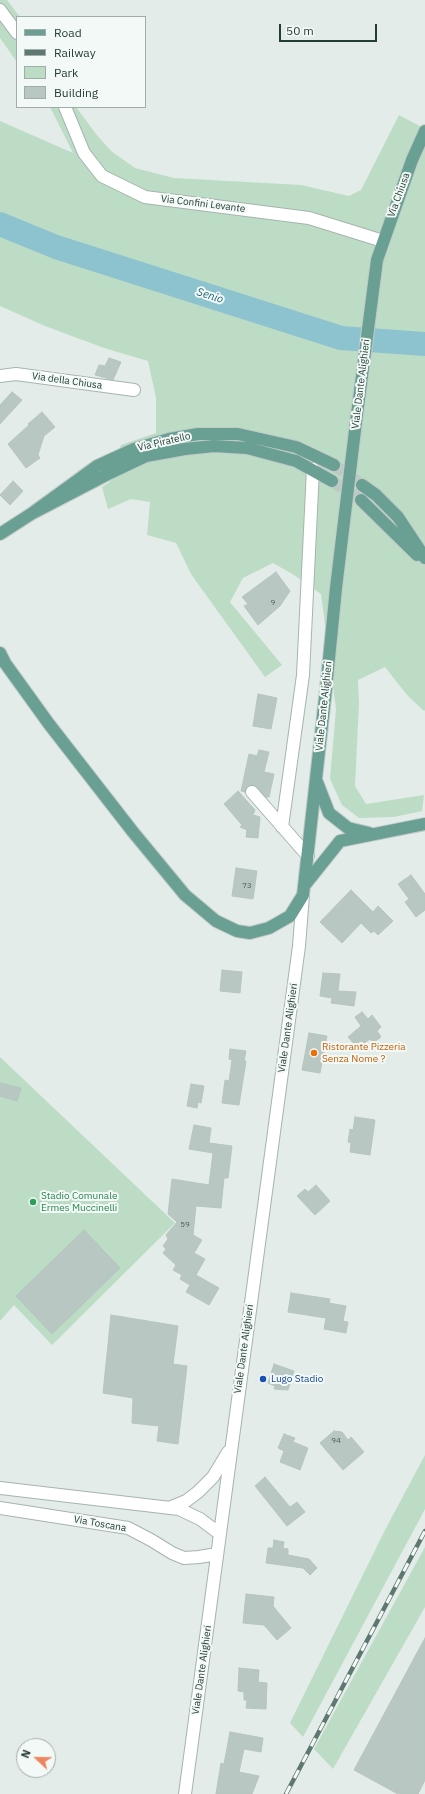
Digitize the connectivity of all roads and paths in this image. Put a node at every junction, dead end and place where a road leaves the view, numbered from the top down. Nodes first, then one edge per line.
1 (0, 10) edge
2 (16, 32) edge
3 (65, 108) edge
4 (425, 131) edge
5 (383, 241) junction
6 (377, 260) joint
7 (0, 376) edge
8 (134, 390) dead end
9 (334, 465) tunnel mouth
10 (313, 470) junction
11 (332, 481) tunnel mouth
12 (362, 485) tunnel mouth
13 (361, 500) tunnel mouth
14 (31, 514) junction
15 (0, 534) edge
16 (425, 558) edge
17 (425, 563) edge
18 (0, 653) edge
19 (316, 780) junction
20 (252, 792) dead end
21 (425, 824) edge
22 (282, 827) junction
23 (372, 834) junction
24 (308, 856) junction
25 (303, 891) junction
26 (231, 1448) junction
27 (0, 1488) edge
28 (0, 1508) edge
29 (169, 1508) junction
30 (220, 1534) junction
31 (217, 1554) junction
32 (185, 1794) edge

1 - 2 street
3 - 5 street, Via Confini Levante
4 - 5 main road, Via Chiusa
5 - 6 main road, Via Chiusa
6 - 19 main road, Viale Dante Alighieri, bridge
7 - 8 street, Via della Chiusa
9 - 14 main road, Via Piratello
10 - 11 main road, Via Piratello
10 - 14 main road, Via Piratello
10 - 22 street
12 - 16 main road
13 - 17 main road
14 - 15 main road, Via Piratello
18 - 25 main road
19 - 23 main road
19 - 24 main road, Viale Dante Alighieri
20 - 22 street
21 - 23 main road
22 - 24 street
23 - 25 main road
24 - 25 main road, Viale Dante Alighieri
25 - 26 street, Viale Dante Alighieri
26 - 29 street
26 - 30 street, Viale Dante Alighieri
27 - 29 street
28 - 31 street, Via Toscana
29 - 30 street
30 - 31 street, Viale Dante Alighieri
31 - 32 street, Viale Dante Alighieri

